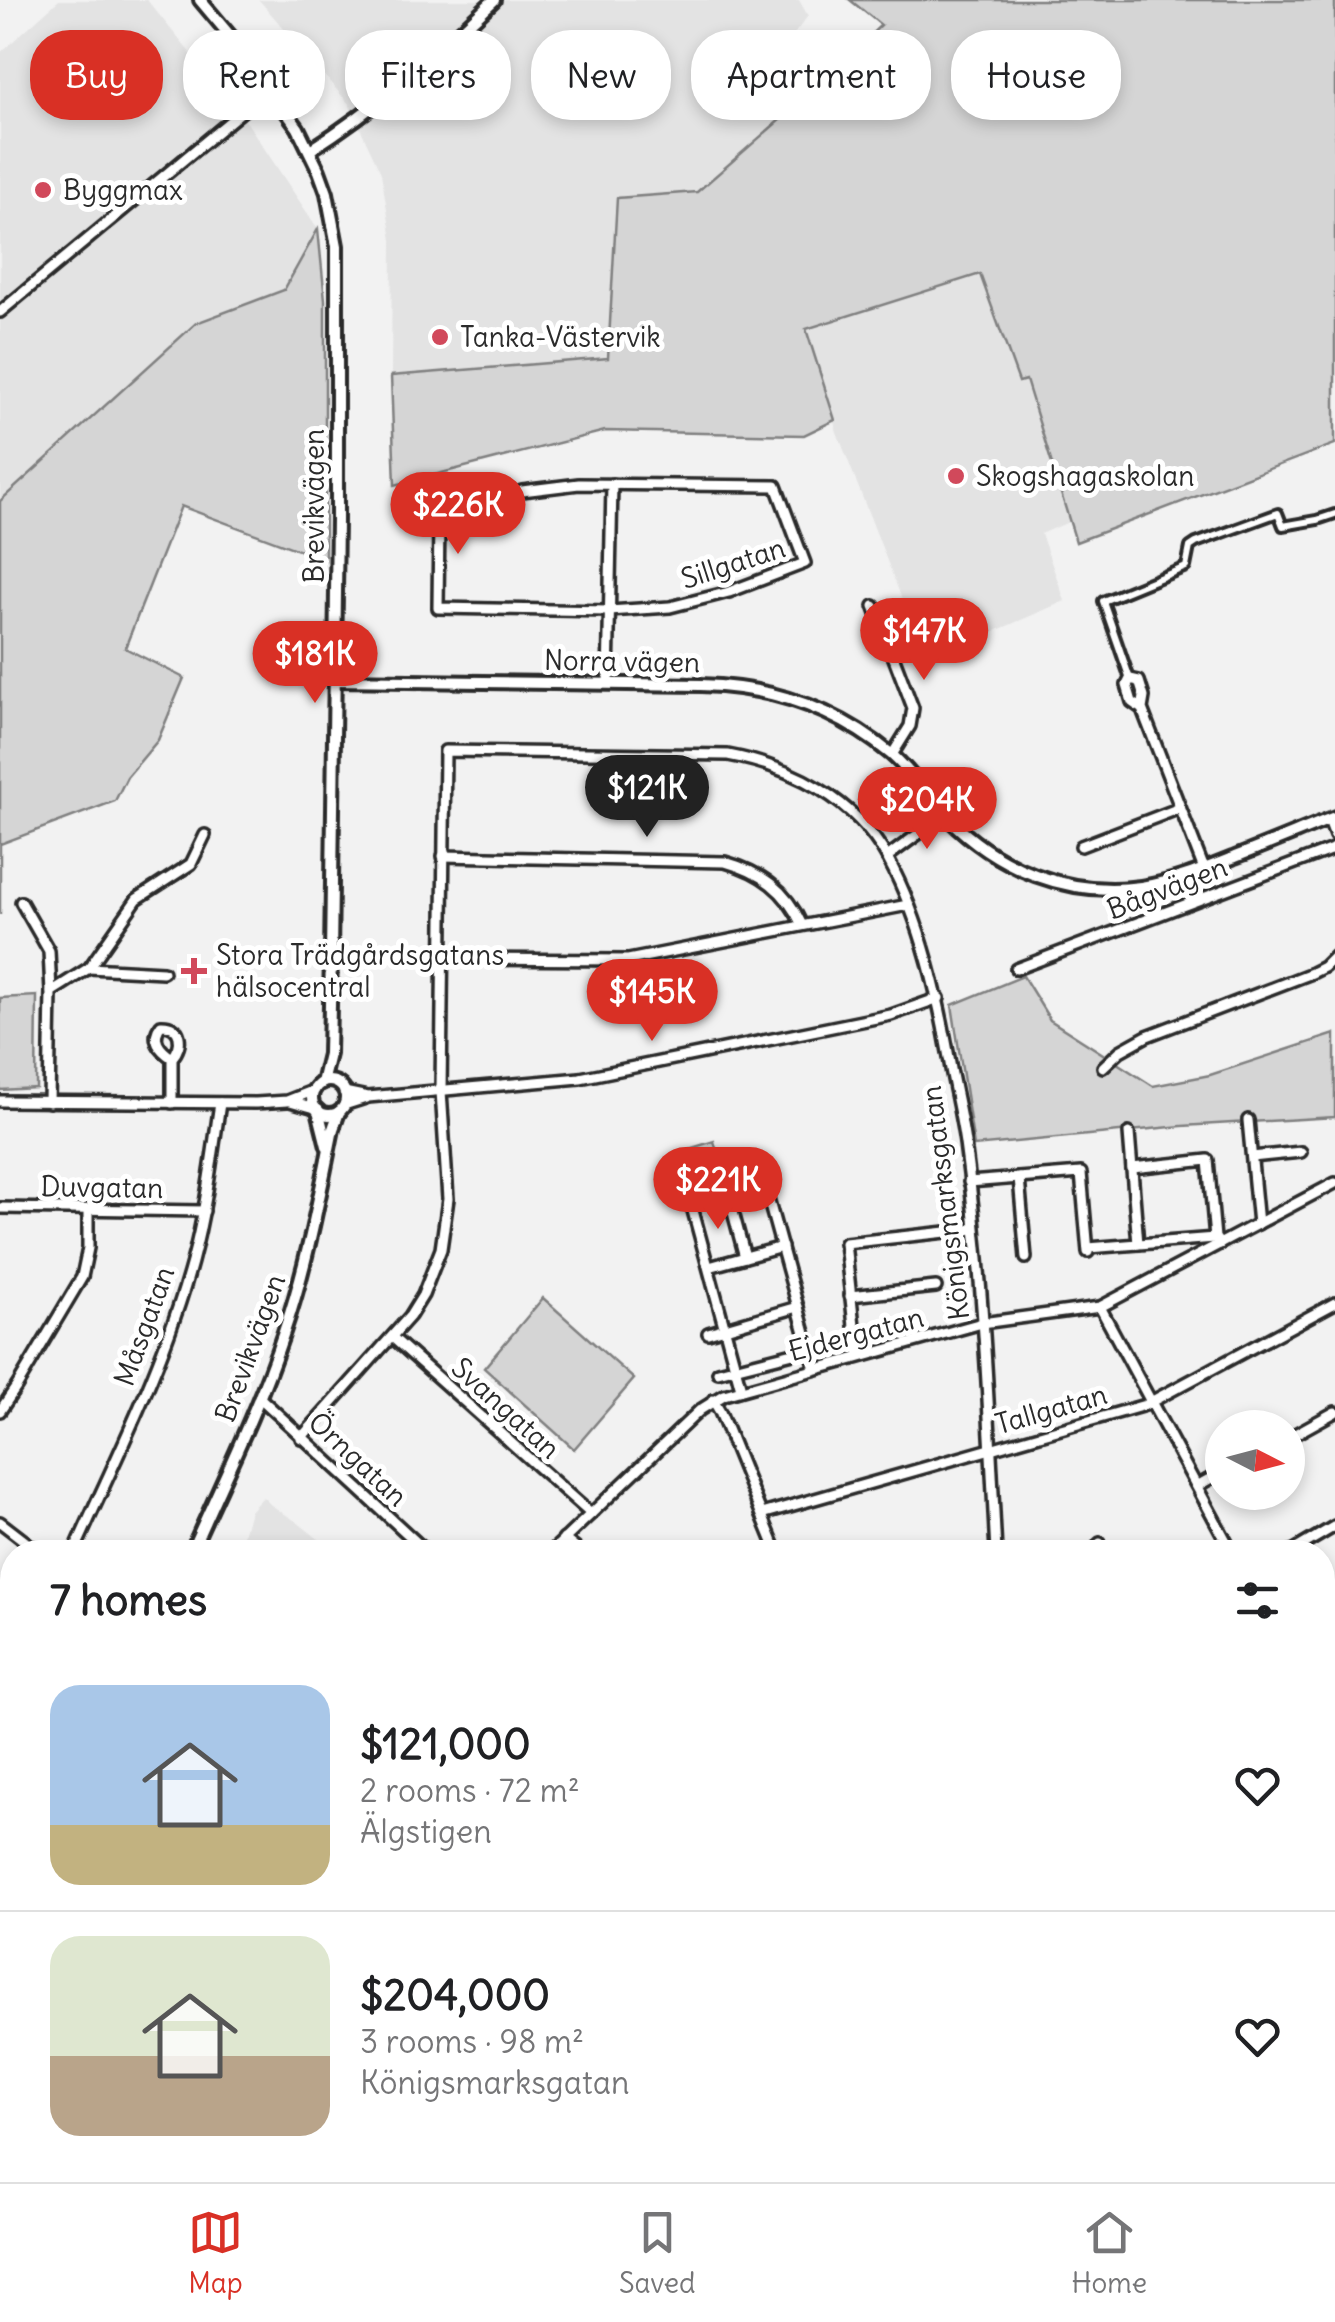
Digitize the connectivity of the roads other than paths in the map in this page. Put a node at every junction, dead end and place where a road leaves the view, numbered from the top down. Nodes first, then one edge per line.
1 (200, 0) edge
2 (494, 0) edge
3 (224, 30) edge
4 (231, 120) edge
5 (292, 120) edge
6 (310, 150) junction
7 (0, 312) edge
8 (612, 484) junction
9 (1335, 514) edge
10 (874, 606) dead end
11 (609, 611) junction
12 (1130, 679) joint
13 (336, 680) junction
14 (608, 683) junction
15 (892, 755) junction
16 (1180, 808) junction
17 (944, 815) junction
18 (1332, 818) edge
19 (205, 835) dead end
20 (1335, 836) edge
21 (1081, 846) dead end
22 (1335, 848) edge
23 (443, 856) junction
24 (887, 857) junction
25 (1204, 869) junction
26 (21, 902) dead end
27 (908, 905) junction
28 (802, 925) junction
29 (1335, 956) edge
30 (442, 958) junction
31 (89, 968) junction
32 (1016, 969) dead end
33 (163, 972) dead end
34 (51, 992) junction
35 (938, 998) junction
36 (329, 1054) junction
37 (172, 1058) dead end
38 (1103, 1068) dead end
39 (318, 1087) junction
40 (342, 1088) junction
41 (441, 1091) junction
42 (368, 1096) junction
43 (0, 1101) edge
44 (288, 1101) junction
45 (49, 1102) junction
46 (172, 1103) junction
47 (220, 1104) junction
48 (341, 1108) junction
49 (317, 1109) junction
50 (1248, 1120) dead end
51 (1129, 1133) dead end
52 (328, 1152) junction
53 (1301, 1152) dead end
54 (1252, 1156) junction
55 (1132, 1168) junction
56 (1019, 1178) junction
57 (969, 1182) junction
58 (1335, 1184) edge
59 (765, 1187) dead end
60 (729, 1197) dead end
61 (692, 1207) dead end
62 (0, 1208) edge
63 (88, 1210) junction
64 (204, 1212) junction
65 (1258, 1224) junction
66 (974, 1229) junction
67 (1217, 1241) junction
68 (1138, 1244) junction
69 (782, 1247) junction
70 (745, 1257) junction
71 (1026, 1258) dead end
72 (708, 1267) junction
73 (936, 1287) dead end
74 (850, 1296) junction
75 (1335, 1303) edge
76 (798, 1307) junction
77 (1100, 1307) junction
78 (982, 1324) junction
79 (725, 1328) junction
80 (708, 1333) dead end
81 (392, 1336) junction
82 (810, 1348) junction
83 (860, 1356) junction
84 (736, 1368) junction
85 (815, 1369) junction
86 (718, 1372) dead end
87 (741, 1389) junction
88 (259, 1397) junction
89 (713, 1400) junction
90 (1151, 1402) junction
91 (0, 1411) edge
92 (1335, 1412) edge
93 (1305, 1429) edge
94 (301, 1438) junction
95 (990, 1450) junction
96 (1205, 1482) edge
97 (1197, 1486) junction
98 (590, 1514) junction
99 (762, 1514) junction
100 (0, 1522) edge
101 (1335, 1526) edge
102 (564, 1539) edge
103 (23, 1540) edge
104 (79, 1540) edge
105 (196, 1540) edge
106 (415, 1540) edge
107 (772, 1540) edge
108 (995, 1540) edge
109 (1226, 1540) edge
110 (1311, 1540) edge

1 - 3 street, Brevikvägen
2 - 6 street
4 - 7 street
5 - 6 street, Brevikvägen
6 - 13 street, Brevikvägen
8 - 11 street
8 - 11 street
8 - 11 street, Sillgatan
9 - 12 street
10 - 15 street
11 - 14 street
12 - 16 street
13 - 14 street, Norra vägen
13 - 36 street, Brevikvägen
14 - 15 street, Norra vägen
15 - 17 street, Norra vägen
16 - 21 street
16 - 25 street
17 - 24 street
17 - 25 street, Norra vägen
18 - 20 street
18 - 25 street, Norra vägen
19 - 31 street
22 - 32 street, Bågvägen
23 - 24 street, Königsmarksgatan
23 - 28 street
23 - 30 street
24 - 27 street, Königsmarksgatan
26 - 34 street
27 - 28 street
27 - 35 street, Königsmarksgatan
28 - 30 street
29 - 38 street
30 - 41 street
31 - 33 street
31 - 34 street
34 - 45 street
35 - 41 street
35 - 57 street, Königsmarksgatan
36 - 39 street, Brevikvägen
36 - 40 street, Brevikvägen
37 - 46 street
39 - 40 street
39 - 44 street
39 - 49 street
40 - 42 street
40 - 48 street
41 - 42 street
41 - 81 street
42 - 48 street
43 - 45 street
44 - 47 street
44 - 49 street
45 - 46 street
46 - 47 street
47 - 64 street, Måsgatan
48 - 49 street
48 - 52 street, Brevikvägen
49 - 52 street, Brevikvägen
50 - 54 street
51 - 55 street
52 - 88 street, Brevikvägen
53 - 54 street
54 - 65 street
55 - 67 street
55 - 68 street
56 - 57 street, Ejdergatan
56 - 68 street, Ejdergatan
56 - 71 street
57 - 66 street, Königsmarksgatan
58 - 65 street, Ejdergatan
59 - 69 street
60 - 70 street
61 - 72 street
62 - 63 street, Duvgatan
63 - 64 street, Duvgatan
63 - 91 street
64 - 104 street, Måsgatan
65 - 67 street, Ejdergatan
66 - 74 street
66 - 78 street, Königsmarksgatan
67 - 68 street, Ejdergatan
67 - 77 street, Ejdergatan
69 - 70 street
69 - 76 street
70 - 72 street
72 - 79 street
73 - 74 street
74 - 83 street
75 - 90 street, Tallgatan
76 - 79 street
76 - 82 street
77 - 78 street, Ejdergatan
77 - 90 street
78 - 83 street, Ejdergatan
78 - 95 street, Königsmarksgatan
79 - 80 street
79 - 84 street
81 - 94 street
81 - 98 street, Svangatan
82 - 84 street
82 - 85 street
83 - 85 street, Ejdergatan
84 - 86 street
84 - 87 street
85 - 87 street, Ejdergatan
87 - 89 street, Ejdergatan
88 - 94 street, Örngatan
88 - 105 street, Brevikvägen
89 - 98 street, Ejdergatan
89 - 99 street
90 - 95 street, Tallgatan
90 - 97 street
92 - 93 street
94 - 106 street, Örngatan
95 - 99 street, Tallgatan
95 - 108 street, Königsmarksgatan
96 - 97 street
97 - 109 street
98 - 102 street, Ejdergatan
99 - 107 street
100 - 103 street
101 - 110 street

